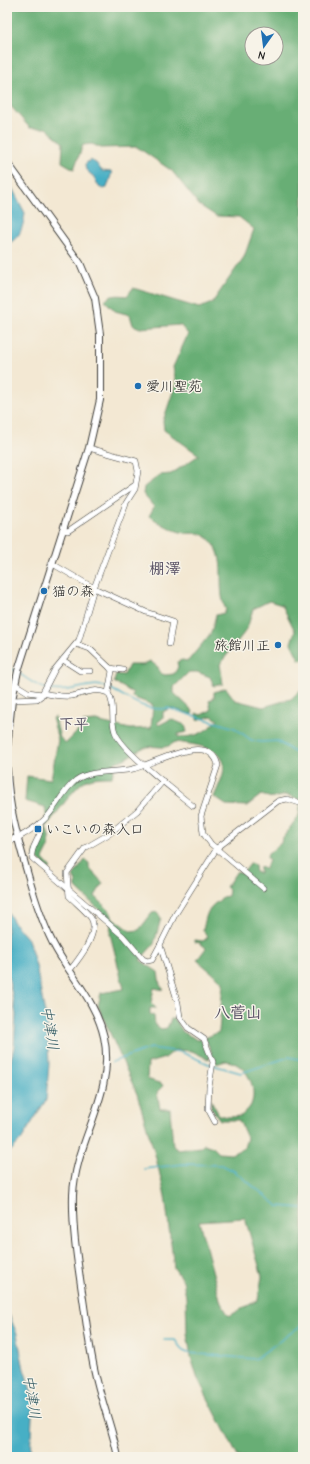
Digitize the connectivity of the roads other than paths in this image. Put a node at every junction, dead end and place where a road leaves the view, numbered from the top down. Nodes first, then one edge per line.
1 (7, 162) edge
2 (89, 448) junction
3 (135, 485) junction
4 (62, 530) junction
5 (52, 563) junction
6 (94, 588) junction
7 (76, 644) junction
8 (169, 644) dead end
9 (63, 660) junction
10 (110, 668) junction
11 (123, 670) dead end
12 (90, 671) dead end
13 (15, 684) junction
14 (109, 689) junction
15 (43, 693) junction
16 (12, 700) junction
17 (7, 748) edge
18 (146, 766) junction
19 (7, 769) edge
20 (163, 782) junction
21 (303, 804) edge
22 (193, 806) dead end
23 (40, 823) junction
24 (18, 838) junction
25 (9, 841) edge
26 (217, 848) junction
27 (263, 888) dead end
28 (68, 890) junction
29 (160, 945) junction
30 (70, 970) junction
31 (215, 1122) dead end
32 (118, 1457) edge

1 - 2 street
2 - 3 street
2 - 4 street
3 - 4 street
3 - 6 street
4 - 5 street
5 - 6 street
5 - 13 street
6 - 7 street
6 - 8 street
7 - 9 street
7 - 10 street
9 - 12 street
9 - 15 street
10 - 11 street
10 - 14 street
13 - 15 street
13 - 16 street
14 - 15 street
14 - 18 street
15 - 16 street
16 - 17 street
18 - 20 street
18 - 23 street
18 - 26 street
19 - 24 street
20 - 22 street
20 - 28 street
21 - 26 street
23 - 24 street
23 - 28 street
24 - 25 street
24 - 30 street
26 - 27 street
26 - 29 street
28 - 29 street
28 - 30 street
29 - 31 street
30 - 32 street

